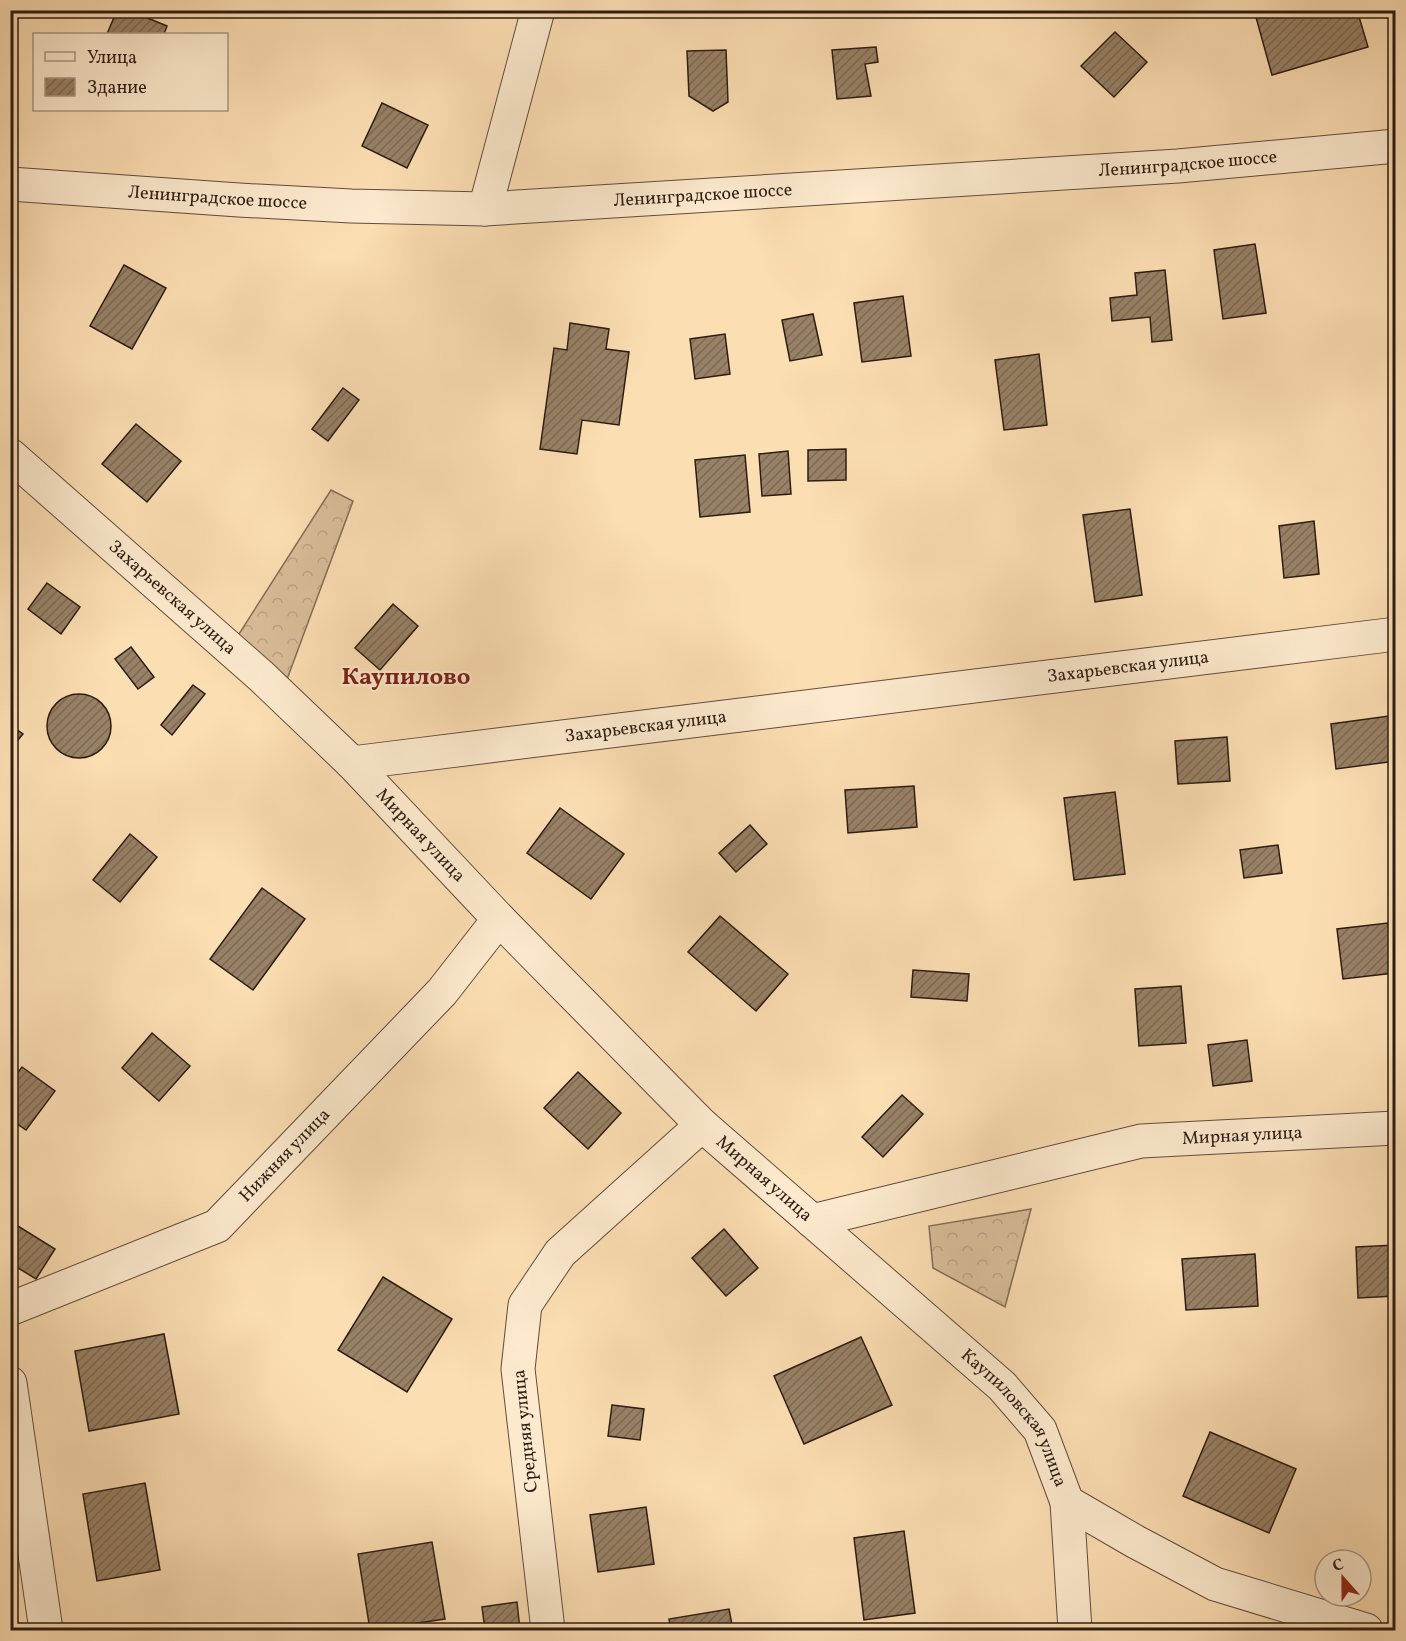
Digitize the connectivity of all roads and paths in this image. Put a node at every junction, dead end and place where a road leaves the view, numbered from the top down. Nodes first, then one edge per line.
1 (538, 10) edge
2 (1395, 146) edge
3 (10, 184) edge
4 (485, 209) junction
5 (10, 455) edge
6 (1395, 633) edge
7 (352, 763) junction
8 (499, 919) junction
9 (702, 1125) junction
10 (1395, 1128) edge
11 (812, 1221) junction
12 (10, 1309) edge
13 (10, 1383) edge
14 (1067, 1502) junction
15 (46, 1630) edge
16 (548, 1630) edge
17 (1075, 1630) edge
18 (1366, 1630) edge

1 - 4 street
2 - 4 street, Ленинградское шоссе
3 - 4 street, Ленинградское шоссе
5 - 7 street, Захарьевская улица
6 - 7 street, Захарьевская улица
7 - 8 street, Мирная улица
8 - 9 street, Мирная улица
8 - 12 street, Нижняя улица
9 - 11 street, Мирная улица
9 - 16 street, Средняя улица
10 - 11 street, Мирная улица
11 - 14 street, Каупиловская улица
13 - 15 street
14 - 17 street
14 - 18 street, Каупиловская улица

